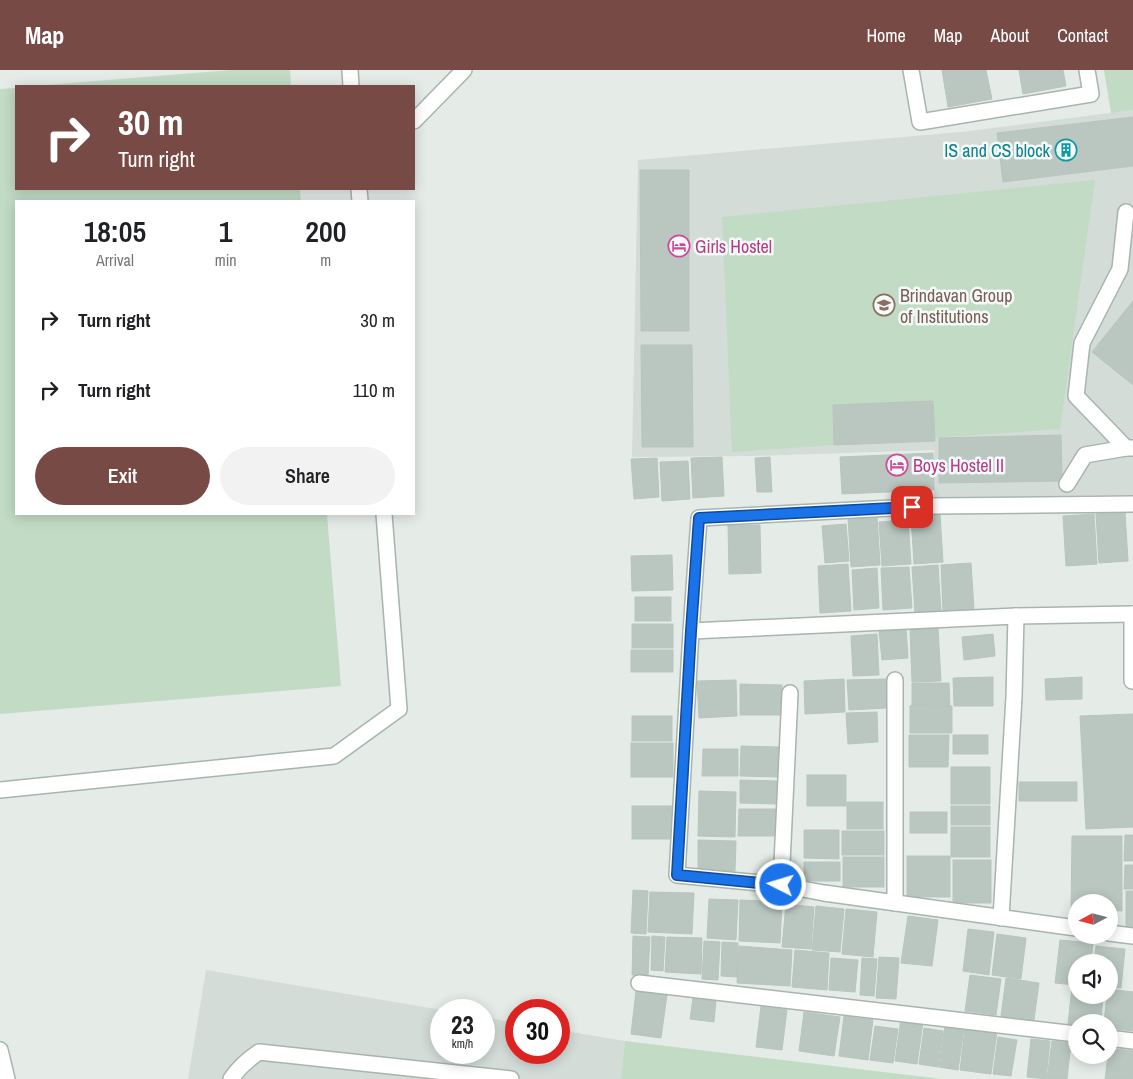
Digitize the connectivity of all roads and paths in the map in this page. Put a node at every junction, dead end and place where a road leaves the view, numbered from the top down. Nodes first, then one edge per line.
1 (350, 70) edge
2 (464, 70) edge
3 (911, 70) edge
4 (1087, 70) edge
5 (351, 85) edge
6 (415, 119) edge
7 (1126, 212) dead end
8 (1130, 448) edge
9 (1067, 484) dead end
10 (1133, 504) edge
11 (384, 515) edge
12 (1132, 614) edge
13 (1016, 616) junction
14 (691, 631) junction
15 (895, 680) dead end
16 (1133, 682) edge
17 (790, 693) dead end
18 (0, 790) edge
19 (781, 885) junction
20 (895, 903) junction
21 (1001, 918) junction
22 (1068, 927) edge
23 (1118, 934) edge
24 (1133, 936) edge
25 (639, 983) dead end
26 (1068, 1033) edge
27 (1118, 1039) edge
28 (1133, 1041) edge
29 (0, 1050) edge
30 (7, 1079) edge
31 (231, 1079) edge
32 (511, 1079) edge

1 - 5 street
2 - 6 street
3 - 4 street
7 - 8 street
8 - 9 street
10 - 14 street
11 - 18 street
12 - 13 street
12 - 16 street
13 - 14 street
13 - 21 street
14 - 19 street
15 - 20 street
17 - 19 street
19 - 20 street
20 - 21 street
21 - 22 street
23 - 24 street
25 - 26 street
27 - 28 street
29 - 30 street
31 - 32 street

